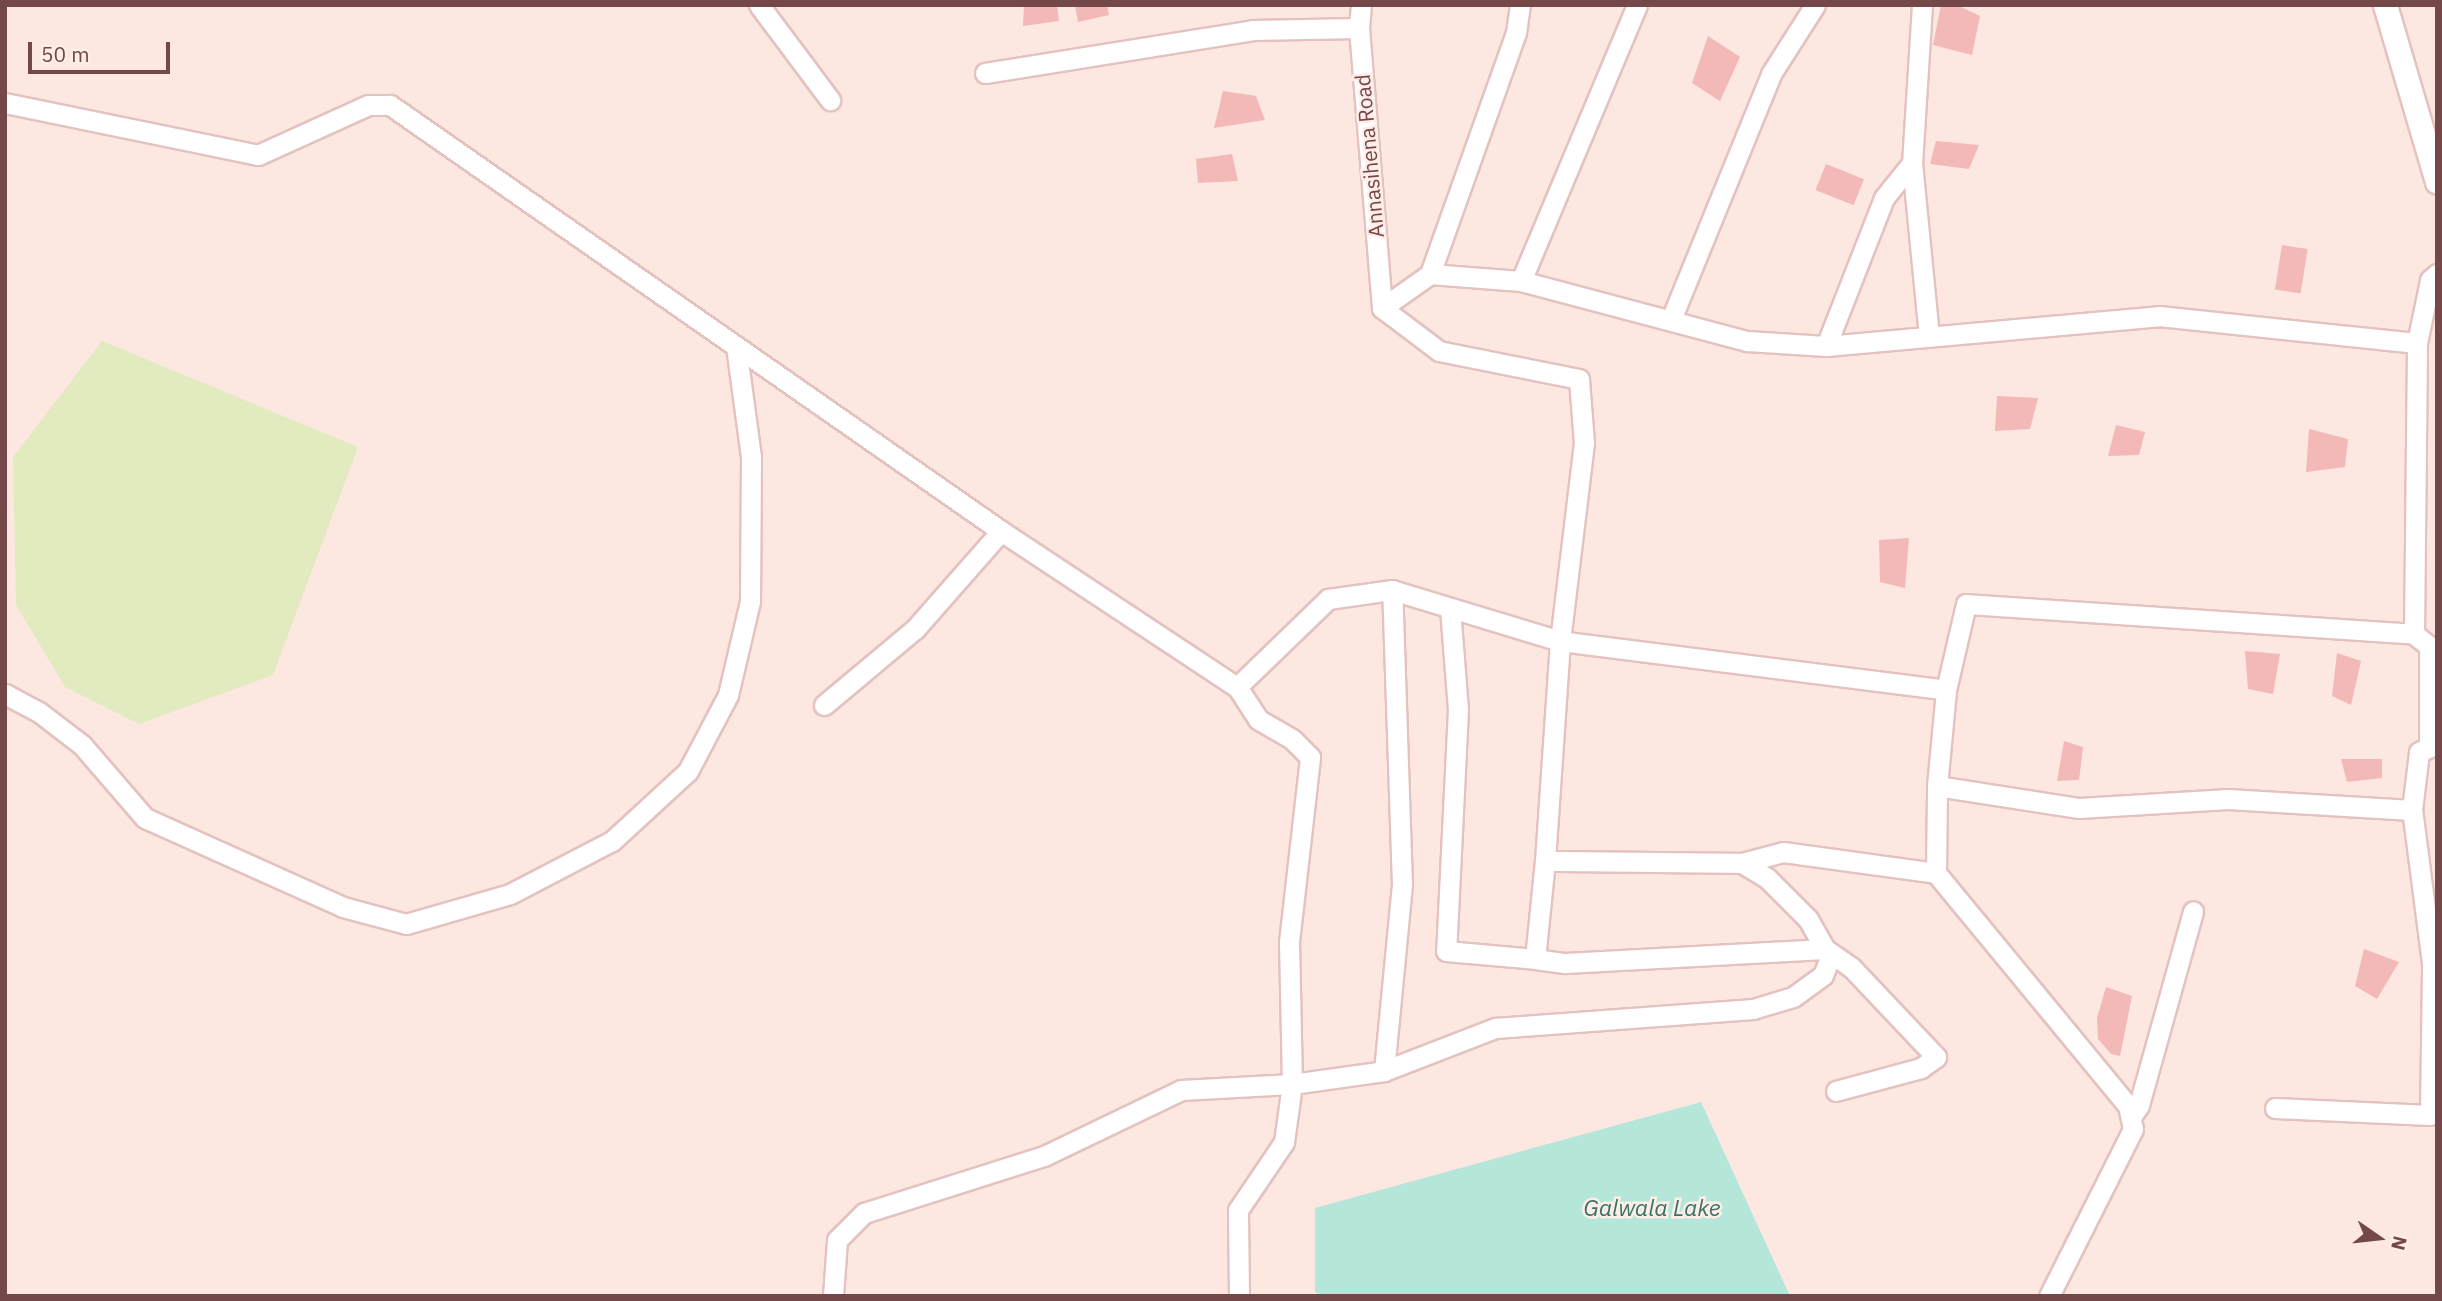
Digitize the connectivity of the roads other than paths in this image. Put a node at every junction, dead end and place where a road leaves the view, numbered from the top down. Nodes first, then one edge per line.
1 (759, 5) edge
2 (1361, 5) edge
3 (1520, 5) edge
4 (1637, 5) edge
5 (1815, 5) edge
6 (1922, 5) edge
7 (2385, 5) edge
8 (1359, 28) junction
9 (985, 73) dead end
10 (830, 100) dead end
11 (5, 103) edge
12 (1912, 163) junction
13 (2437, 182) edge
14 (1430, 274) junction
15 (2437, 274) edge
16 (1521, 281) junction
17 (1382, 308) junction
18 (1672, 317) junction
19 (1929, 335) junction
20 (2417, 343) junction
21 (1826, 345) junction
22 (736, 346) junction
23 (1002, 531) junction
24 (1392, 590) junction
25 (1450, 608) junction
26 (2414, 634) junction
27 (1559, 641) junction
28 (1237, 687) junction
29 (1946, 690) junction
30 (5, 694) edge
31 (824, 705) dead end
32 (2433, 744) edge
33 (1937, 786) junction
34 (2412, 810) junction
35 (1545, 861) junction
36 (1742, 863) junction
37 (1936, 873) junction
38 (2193, 911) dead end
39 (1825, 949) junction
40 (1535, 959) junction
41 (1384, 1071) junction
42 (1292, 1084) junction
43 (1836, 1091) dead end
44 (2275, 1108) dead end
45 (2131, 1117) junction
46 (833, 1296) edge
47 (1238, 1296) edge
48 (2049, 1296) edge

1 - 10 street
2 - 8 street, Annasihena Road
3 - 14 street
4 - 16 street
5 - 18 street
6 - 12 street
7 - 13 street
8 - 9 street
8 - 17 street, Annasihena Road
11 - 22 street
12 - 19 street
12 - 21 street
14 - 16 street
14 - 17 street
15 - 20 street
16 - 18 street
17 - 27 street
18 - 21 street
19 - 20 street
19 - 21 street
20 - 26 street
22 - 23 street
22 - 30 street
23 - 28 street
23 - 31 street
24 - 25 street
24 - 28 street
24 - 41 street
25 - 27 street
25 - 40 street
26 - 29 street
26 - 32 street
27 - 29 street
27 - 35 street
28 - 42 street
29 - 33 street
32 - 34 street
33 - 34 street
33 - 37 street
34 - 44 street
35 - 36 street
35 - 40 street
36 - 37 street
36 - 39 street
37 - 45 street
38 - 45 street
39 - 40 street
39 - 41 street
39 - 43 street
41 - 42 street
42 - 46 street
42 - 47 street
45 - 48 street

